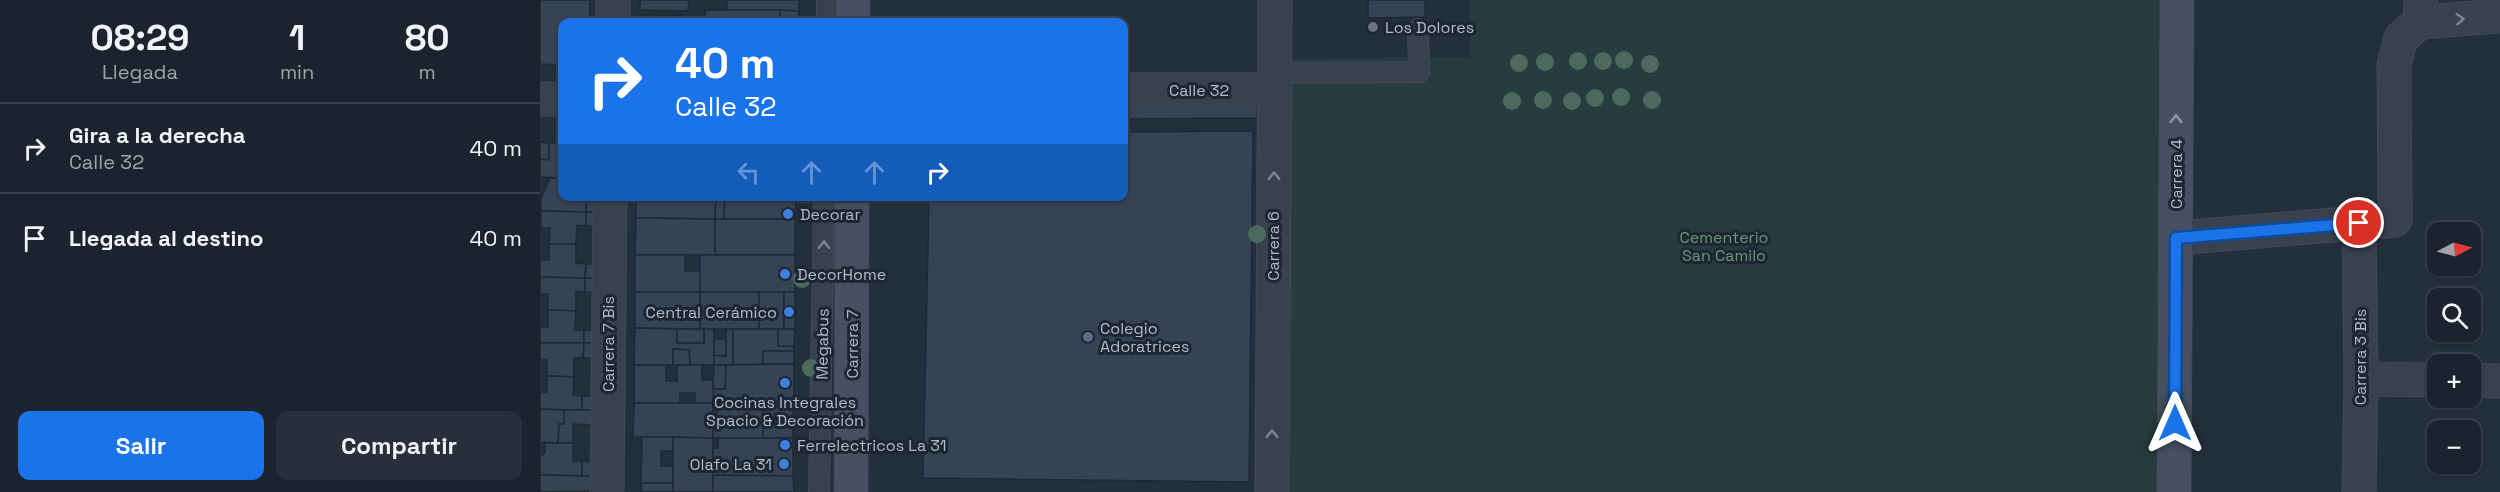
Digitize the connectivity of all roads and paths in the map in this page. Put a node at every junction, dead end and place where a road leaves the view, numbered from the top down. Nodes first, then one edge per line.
1 (613, 0) edge
2 (827, 0) edge
3 (853, 0) edge
4 (1275, 0) edge
5 (2177, 0) edge
6 (2421, 11) edge
7 (2500, 16) edge
8 (613, 18) edge
9 (827, 18) edge
10 (853, 18) edge
11 (1418, 29) dead end
12 (1274, 81) junction
13 (1128, 90) edge
14 (540, 99) edge
15 (558, 99) edge
16 (609, 201) edge
17 (824, 201) edge
18 (852, 201) edge
19 (2359, 223) junction
20 (2176, 238) junction
21 (2361, 379) junction
22 (2427, 380) edge
23 (2481, 381) edge
24 (2500, 381) edge
25 (607, 492) edge
26 (819, 492) edge
27 (851, 492) edge
28 (1272, 492) edge
29 (2174, 492) edge
30 (2359, 492) edge

1 - 8 street
2 - 9 lane
3 - 10 main road
4 - 12 street, Carrera 6
20 -> 5 main road, Carrera 4
6 -> 7 street
6 - 19 street
11 - 12 lane
12 - 13 street, Calle 32
28 -> 12 street, Carrera 6
14 - 15 street
16 - 25 street, Carrera 7 Bis
26 -> 17 lane, Megabus
18 - 27 main road, Carrera 7
19 - 20 street
19 - 21 street, Carrera 3 Bis
20 - 29 main road, Carrera 4
21 - 22 street
21 - 30 street, Carrera 3 Bis
23 - 24 street

